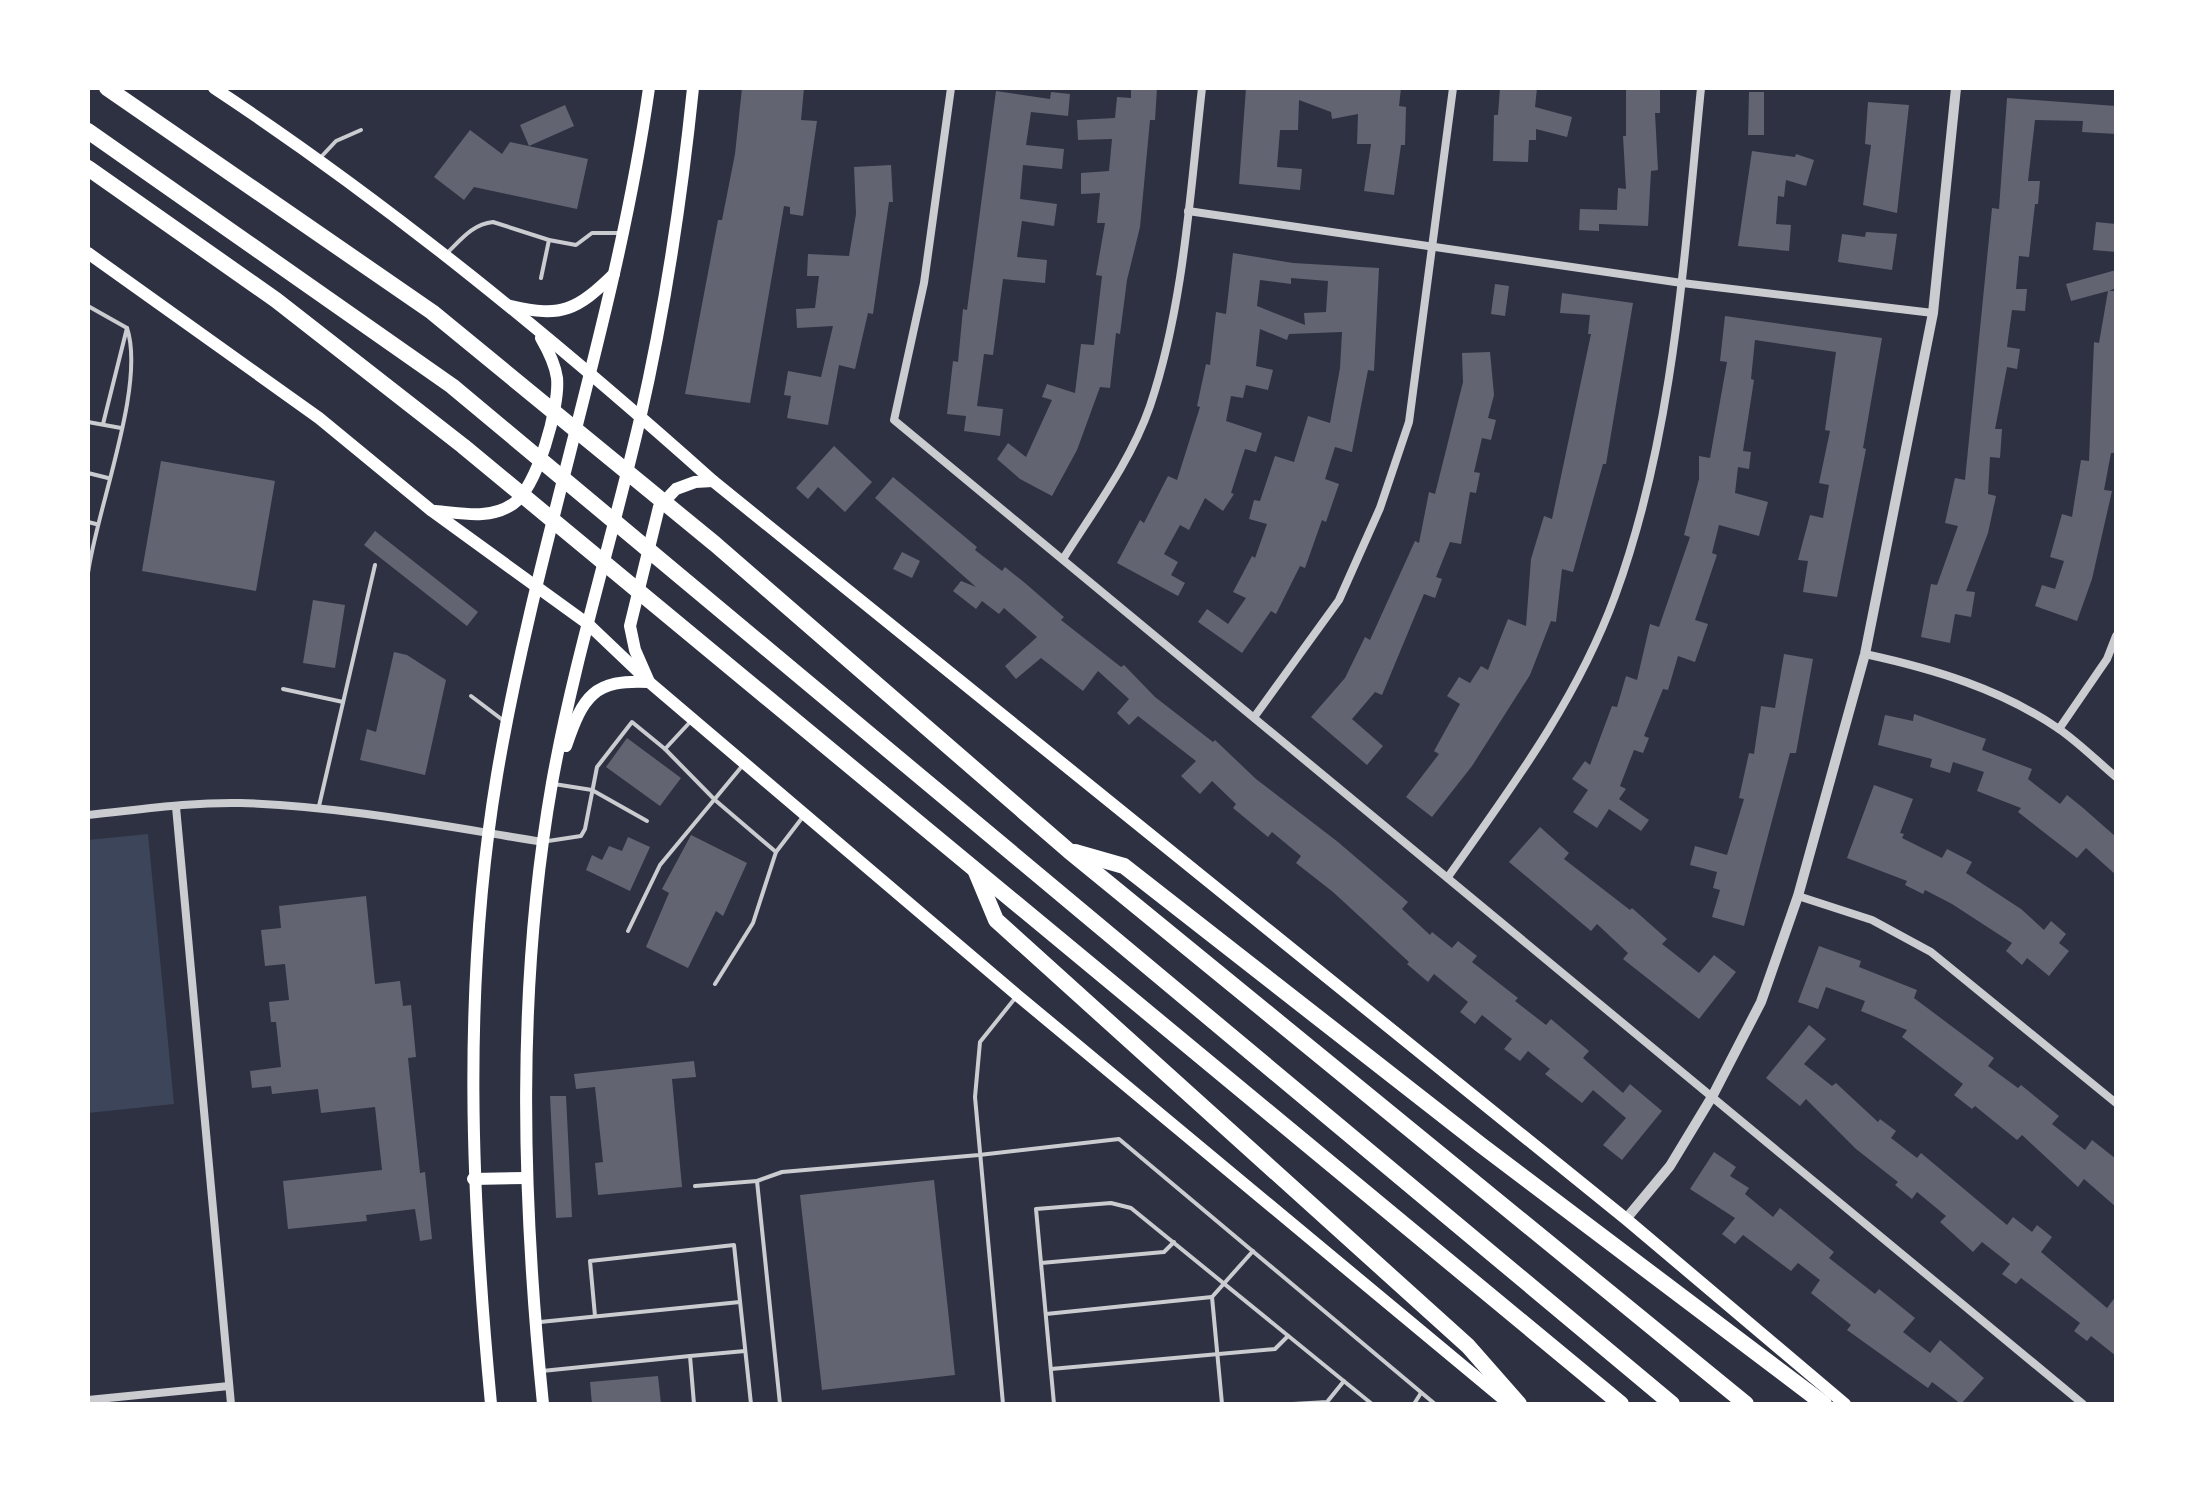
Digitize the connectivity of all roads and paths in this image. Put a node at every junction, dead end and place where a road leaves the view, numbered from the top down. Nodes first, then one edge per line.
1 (107, 88) edge
2 (214, 88) edge
3 (649, 88) edge
4 (693, 88) edge
5 (951, 88) edge
6 (1202, 88) edge
7 (1453, 88) edge
8 (1701, 88) edge
9 (1956, 88) edge
10 (361, 130) dead end
11 (88, 131) edge
12 (320, 158) junction
13 (88, 168) edge
14 (1188, 211) junction
15 (624, 233) junction
16 (549, 240) junction
17 (1434, 248) junction
18 (88, 253) edge
19 (445, 256) junction
20 (614, 274) junction
21 (541, 278) dead end
22 (1682, 283) junction
23 (507, 305) junction
24 (88, 306) edge
25 (1933, 313) junction
26 (127, 328) junction
27 (538, 332) junction
28 (592, 375) junction
29 (641, 415) junction
30 (88, 422) edge
31 (103, 424) junction
32 (121, 428) junction
33 (88, 473) edge
34 (108, 478) junction
35 (713, 481) junction
36 (432, 511) junction
37 (88, 522) edge
38 (96, 524) junction
39 (1063, 559) junction
40 (375, 565) dead end
41 (88, 573) edge
42 (535, 585) junction
43 (588, 624) junction
44 (2116, 636) edge
45 (1865, 654) junction
46 (649, 682) junction
47 (283, 689) dead end
48 (471, 696) dead end
49 (343, 702) junction
50 (1255, 716) junction
51 (692, 719) junction
52 (507, 723) junction
53 (2059, 729) junction
54 (665, 749) junction
55 (744, 764) junction
56 (2116, 777) edge
57 (552, 784) junction
58 (592, 790) junction
59 (715, 800) junction
60 (176, 807) junction
61 (318, 809) junction
62 (805, 814) junction
63 (88, 815) edge
64 (647, 821) dead end
65 (489, 833) junction
66 (543, 842) junction
67 (1069, 851) junction
68 (776, 852) junction
69 (975, 870) junction
70 (1448, 877) junction
71 (1798, 896) junction
72 (628, 931) dead end
73 (715, 984) dead end
74 (1017, 995) junction
75 (1713, 1095) junction
76 (2116, 1103) edge
77 (979, 1155) junction
78 (526, 1178) junction
79 (473, 1179) junction
80 (757, 1181) junction
81 (695, 1186) dead end
82 (1626, 1219) junction
83 (1174, 1242) junction
84 (1253, 1251) junction
85 (1041, 1263) junction
86 (1225, 1284) junction
87 (1212, 1297) junction
88 (740, 1302) junction
89 (1046, 1314) junction
90 (595, 1316) junction
91 (535, 1322) junction
92 (1288, 1336) junction
93 (745, 1351) junction
94 (1217, 1354) junction
95 (690, 1356) junction
96 (1051, 1369) junction
97 (540, 1371) junction
98 (1344, 1381) junction
99 (229, 1386) junction
100 (1421, 1393) junction
101 (88, 1400) edge
102 (231, 1404) edge
103 (491, 1404) edge
104 (543, 1404) edge
105 (694, 1404) edge
106 (751, 1404) edge
107 (780, 1404) edge
108 (1003, 1404) edge
109 (1054, 1404) edge
110 (1222, 1404) edge
111 (1293, 1404) edge
112 (1372, 1404) edge
113 (1414, 1404) edge
114 (1435, 1404) edge
115 (1509, 1404) edge
116 (1519, 1404) edge
117 (1621, 1404) edge
118 (1672, 1404) edge
119 (1746, 1404) edge
120 (1824, 1404) edge
121 (1845, 1404) edge
122 (2083, 1404) edge

1 - 67 highway
2 - 12 main road
3 - 15 main road
4 - 29 main road
5 - 39 street
6 - 14 street
7 - 17 street
8 - 22 street
9 - 25 street
10 - 12 lane
11 - 118 highway
12 - 19 main road
13 - 69 highway
14 - 17 street
14 - 39 street
15 - 16 lane
15 - 20 main road
16 - 19 lane
16 - 21 lane
17 - 22 street
17 - 50 street
18 - 36 main road
19 - 23 main road
20 - 23 main road
20 - 28 main road
22 - 25 street
22 - 70 street
23 - 27 main road
24 - 26 lane
25 - 45 street
26 - 31 lane
26 - 32 lane
27 - 28 main road
27 - 36 main road
28 - 29 main road
28 - 42 main road
29 - 35 main road
29 - 43 main road
30 - 31 lane
31 - 32 lane
32 - 34 lane
33 - 34 lane
34 - 38 lane
35 - 46 main road
35 - 82 main road
36 - 42 main road
37 - 38 lane
38 - 41 lane
39 - 50 street
40 - 49 lane
42 - 43 main road
42 - 52 main road
43 - 46 main road
43 - 57 main road
44 - 53 street
45 - 53 street
45 - 71 street
46 - 51 main road
46 - 57 main road
47 - 49 lane
48 - 52 lane
49 - 61 lane
50 - 70 street
51 - 54 lane
51 - 55 main road
52 - 65 main road
53 - 56 street
54 - 58 lane
54 - 59 lane
55 - 59 lane
55 - 62 main road
57 - 58 lane
57 - 66 main road
58 - 64 lane
58 - 66 lane
59 - 68 lane
59 - 72 lane
60 - 61 street
60 - 63 street
60 - 99 street
61 - 65 street
62 - 68 lane
62 - 74 main road
65 - 66 street
65 - 79 main road
66 - 78 main road
67 - 119 highway
67 - 120 highway
68 - 73 lane
69 - 116 highway
69 - 117 highway
70 - 75 street
71 - 75 street
71 - 76 street
74 - 77 lane
74 - 115 main road
75 - 82 street
75 - 122 street
77 - 80 lane
77 - 84 lane
77 - 108 lane
78 - 79 main road
78 - 91 main road
79 - 103 main road
80 - 81 lane
80 - 107 lane
82 - 121 main road
83 - 85 lane
83 - 85 lane
83 - 86 lane
84 - 86 lane
84 - 100 lane
85 - 89 lane
86 - 87 lane
86 - 92 lane
87 - 89 lane
87 - 94 lane
88 - 90 lane
88 - 90 lane
88 - 93 lane
89 - 96 lane
90 - 91 lane
91 - 97 main road
92 - 94 lane
92 - 98 lane
93 - 95 lane
93 - 106 lane
94 - 96 lane
94 - 110 lane
95 - 97 lane
95 - 105 lane
96 - 109 lane
97 - 104 main road
98 - 111 lane
98 - 112 lane
99 - 101 street
99 - 102 street
100 - 113 lane
100 - 114 lane

